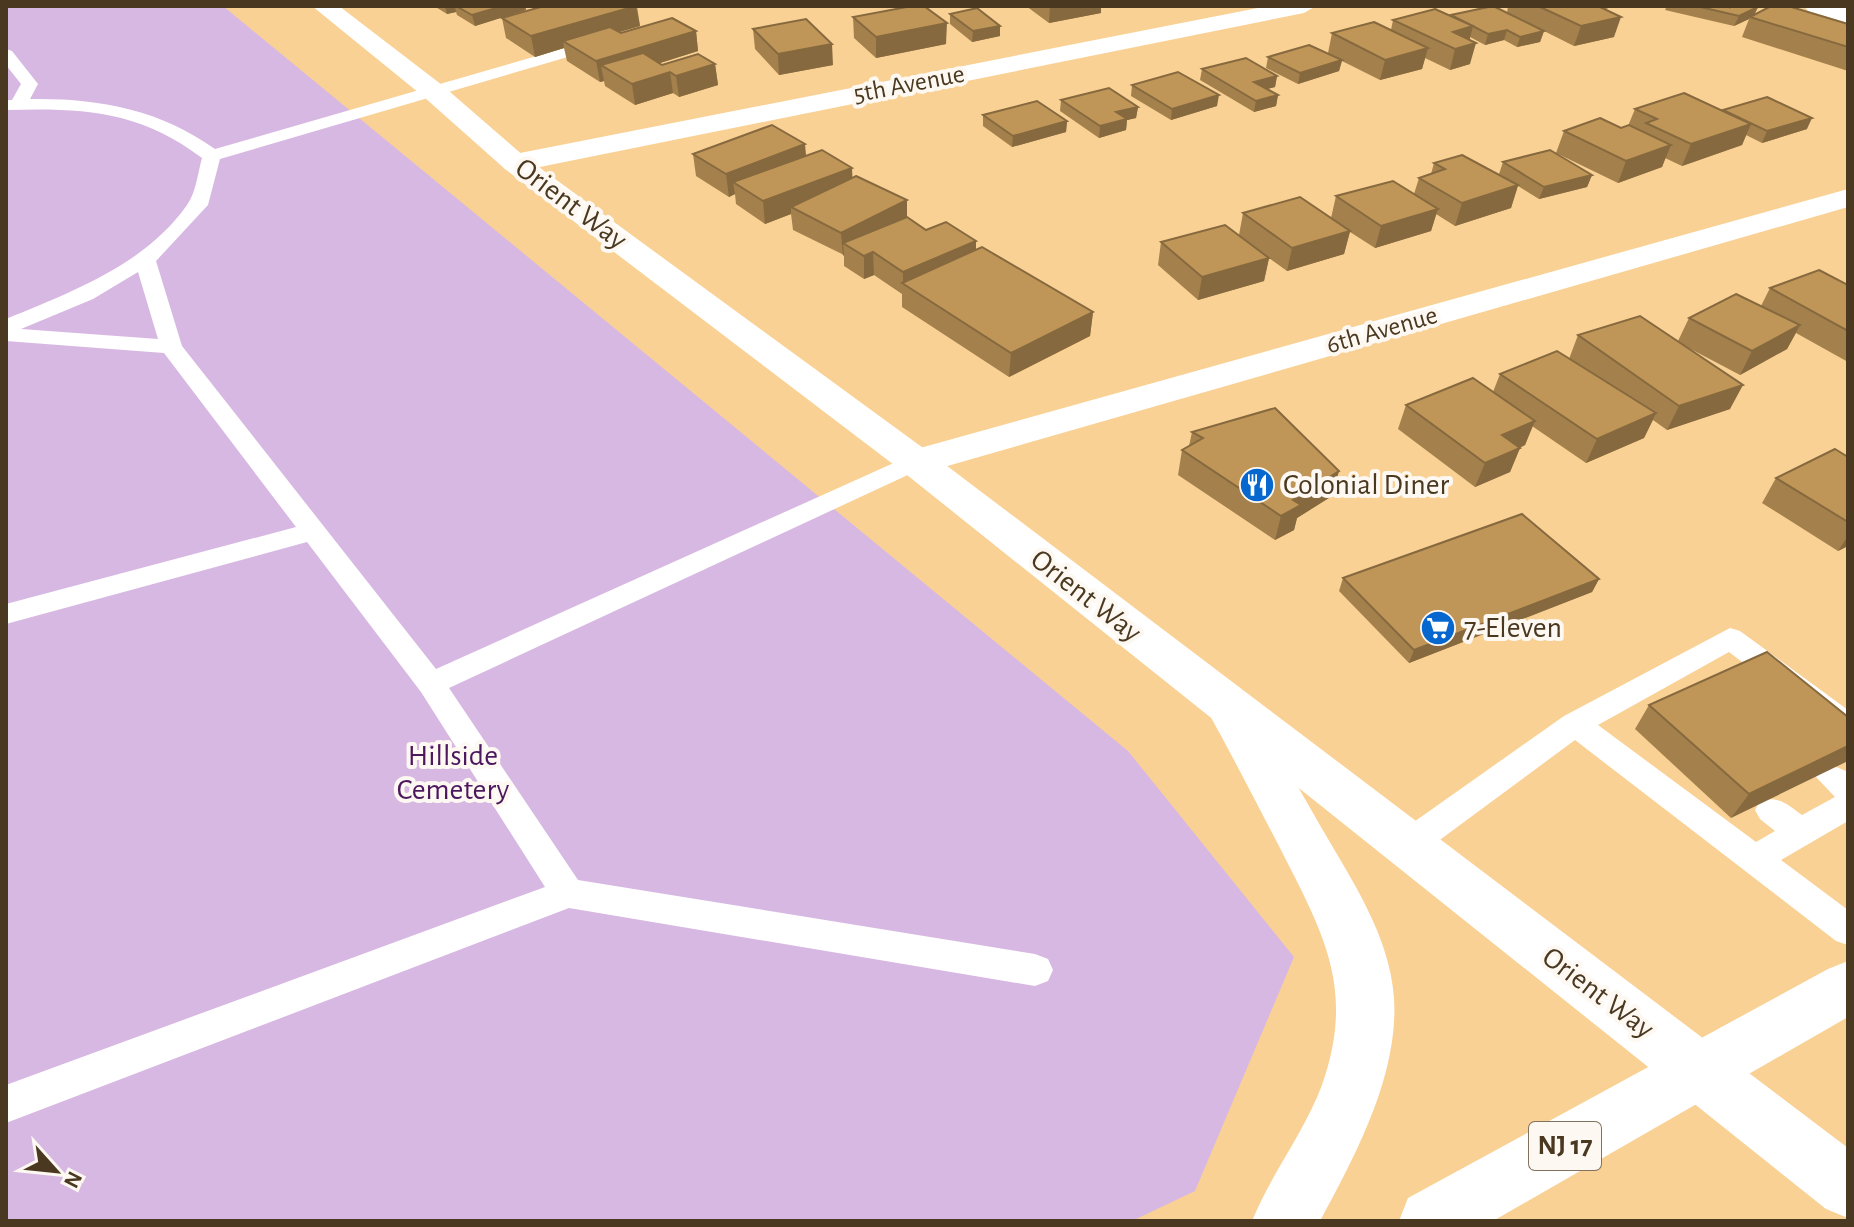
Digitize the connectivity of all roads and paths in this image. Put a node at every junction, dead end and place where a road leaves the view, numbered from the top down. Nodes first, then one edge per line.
1 (324, 6) edge
2 (1304, 6) edge
3 (1816, 6) edge
4 (1848, 16) edge
5 (623, 37) edge
6 (6, 54) edge
7 (433, 91) junction
8 (12, 105) edge
9 (212, 156) junction
10 (515, 163) junction
11 (1848, 198) edge
12 (145, 260) junction
13 (6, 327) edge
14 (6, 334) edge
15 (171, 347) junction
16 (916, 462) junction
17 (314, 531) junction
18 (6, 614) edge
19 (431, 684) junction
20 (1621, 699) junction
21 (1232, 712) junction
22 (1651, 721) edge
23 (1575, 724) junction
24 (1848, 726) edge
25 (1843, 791) edge
26 (1771, 810) edge
27 (1801, 832) junction
28 (1406, 846) junction
29 (1754, 859) junction
30 (568, 893) junction
31 (1848, 930) edge
32 (1035, 970) dead end
33 (1848, 987) edge
34 (1699, 1071) junction
35 (6, 1104) edge
36 (1848, 1187) edge
37 (1284, 1221) edge
38 (1431, 1221) edge

1 - 7 street, Orient Way
2 - 10 street, 5th Avenue
3 - 4 street
5 - 7 lane
6 - 8 lane
7 - 9 lane
7 - 10 street, Orient Way
8 - 9 lane
9 - 12 lane
10 - 16 street, Orient Way
11 - 16 street, 6th Avenue
12 - 13 lane
12 - 15 lane
14 - 15 lane
15 - 17 lane
16 - 19 lane
16 - 21 street, Orient Way
17 - 18 lane
17 - 19 lane
19 - 30 lane
20 - 22 lane
20 - 23 lane
20 - 24 lane
21 - 28 street, Orient Way
21 - 37 street
23 - 28 lane
23 - 29 lane
25 - 27 lane
26 - 27 lane
27 - 29 lane
28 - 34 street, Orient Way
29 - 31 lane
30 - 32 lane
30 - 35 lane
33 - 34 street, NJ 17
34 - 36 street, Orient Way
34 - 38 street, NJ 17

